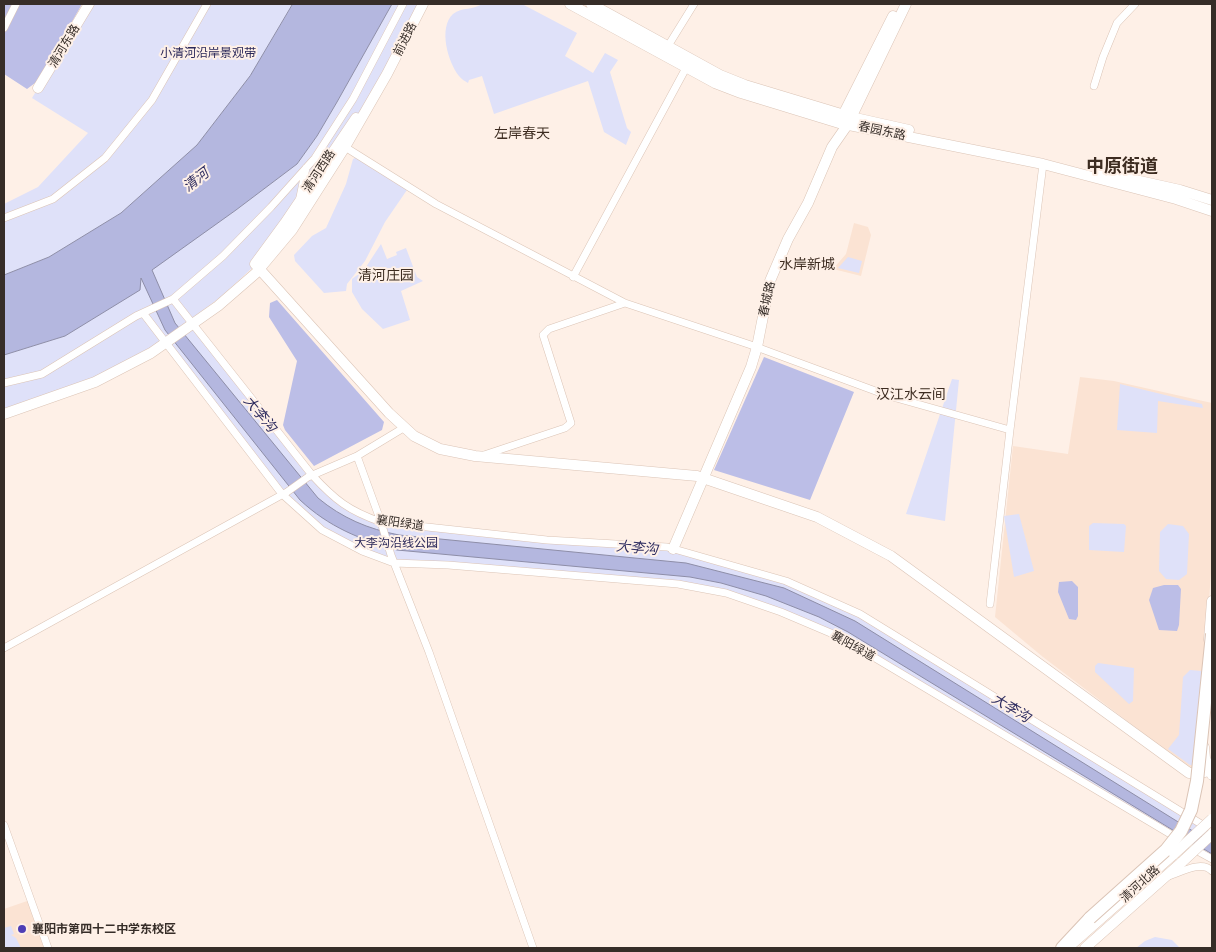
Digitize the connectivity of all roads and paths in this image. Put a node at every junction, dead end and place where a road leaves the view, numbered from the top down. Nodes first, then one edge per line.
1 (16, 4) edge
2 (90, 4) edge
3 (207, 4) edge
4 (403, 4) edge
5 (423, 4) edge
6 (570, 4) edge
7 (694, 4) edge
8 (899, 4) edge
9 (906, 4) edge
10 (1135, 4) edge
11 (596, 5) edge
12 (4, 28) edge
13 (668, 46) junction
14 (686, 68) junction
15 (387, 74) junction
16 (1094, 86) dead end
17 (38, 88) dead end
18 (845, 120) junction
19 (345, 148) junction
20 (1043, 164) junction
21 (306, 168) junction
22 (1212, 200) edge
23 (299, 202) junction
24 (1212, 212) edge
25 (4, 218) edge
26 (255, 267) junction
27 (574, 277) junction
28 (171, 300) junction
29 (625, 303) junction
30 (144, 313) junction
31 (190, 323) junction
32 (166, 340) junction
33 (754, 346) junction
34 (4, 383) edge
35 (4, 408) edge
36 (4, 414) edge
37 (405, 427) junction
38 (1010, 430) junction
39 (357, 456) junction
40 (480, 457) junction
41 (310, 476) junction
42 (700, 477) junction
43 (282, 494) junction
44 (381, 522) junction
45 (670, 548) junction
46 (394, 563) junction
47 (1212, 601) edge
48 (990, 604) dead end
49 (1212, 634) edge
50 (4, 648) edge
51 (1211, 773) edge
52 (1212, 819) edge
53 (4, 825) edge
54 (1212, 833) edge
55 (1178, 858) junction
56 (1212, 859) edge
57 (1212, 871) edge
58 (1163, 878) junction
59 (48, 948) edge
60 (533, 948) edge
61 (1062, 948) edge
62 (1068, 948) edge
63 (1085, 948) edge

1 - 12 street
2 - 17 main road, 清河东路
3 - 25 street
4 - 21 street
5 - 15 main road, 前进路
6 - 14 main road, 春园东路
7 - 13 street
8 - 18 main road, 春城路
9 - 18 main road, 春城路
10 - 16 street
11 - 13 main road, 春园东路
13 - 18 main road, 春园东路
14 - 18 main road, 春园东路
14 - 27 street
15 - 19 main road
15 - 23 main road, 清河西路
18 - 20 main road, 春园东路
18 - 22 main road, 春园东路
18 - 33 main road, 春城路
19 - 26 main road
19 - 27 street
20 - 24 main road, 春园东路
20 - 38 street
21 - 23 street
21 - 28 street
23 - 26 main road, 清河西路
26 - 31 main road
26 - 37 main road
27 - 29 street
28 - 30 street
28 - 31 street, 襄阳绿道
29 - 33 street
29 - 40 street
30 - 32 street, 襄阳绿道
30 - 34 street
31 - 32 main road
31 - 41 street, 襄阳绿道
32 - 35 main road
32 - 36 main road
32 - 43 street, 襄阳绿道
33 - 38 street
33 - 42 main road, 春城路
37 - 39 street
37 - 40 main road
38 - 48 street
39 - 41 street
39 - 44 street
40 - 42 main road
41 - 43 street
41 - 44 street, 襄阳绿道
42 - 45 main road, 春城路
42 - 51 main road
43 - 46 street, 襄阳绿道
43 - 50 street
44 - 45 street, 襄阳绿道
44 - 46 street
45 - 54 street, 襄阳绿道
46 - 56 street, 襄阳绿道
46 - 60 street
47 - 51 main road
49 - 61 highway, bridge
52 - 55 main road, 清河北路, bridge
53 - 59 street
54 - 55 main road, 清河北路, bridge
55 - 58 main road, 清河北路
55 - 62 main road, 清河北路
57 - 58 street
58 - 63 main road, 清河北路

